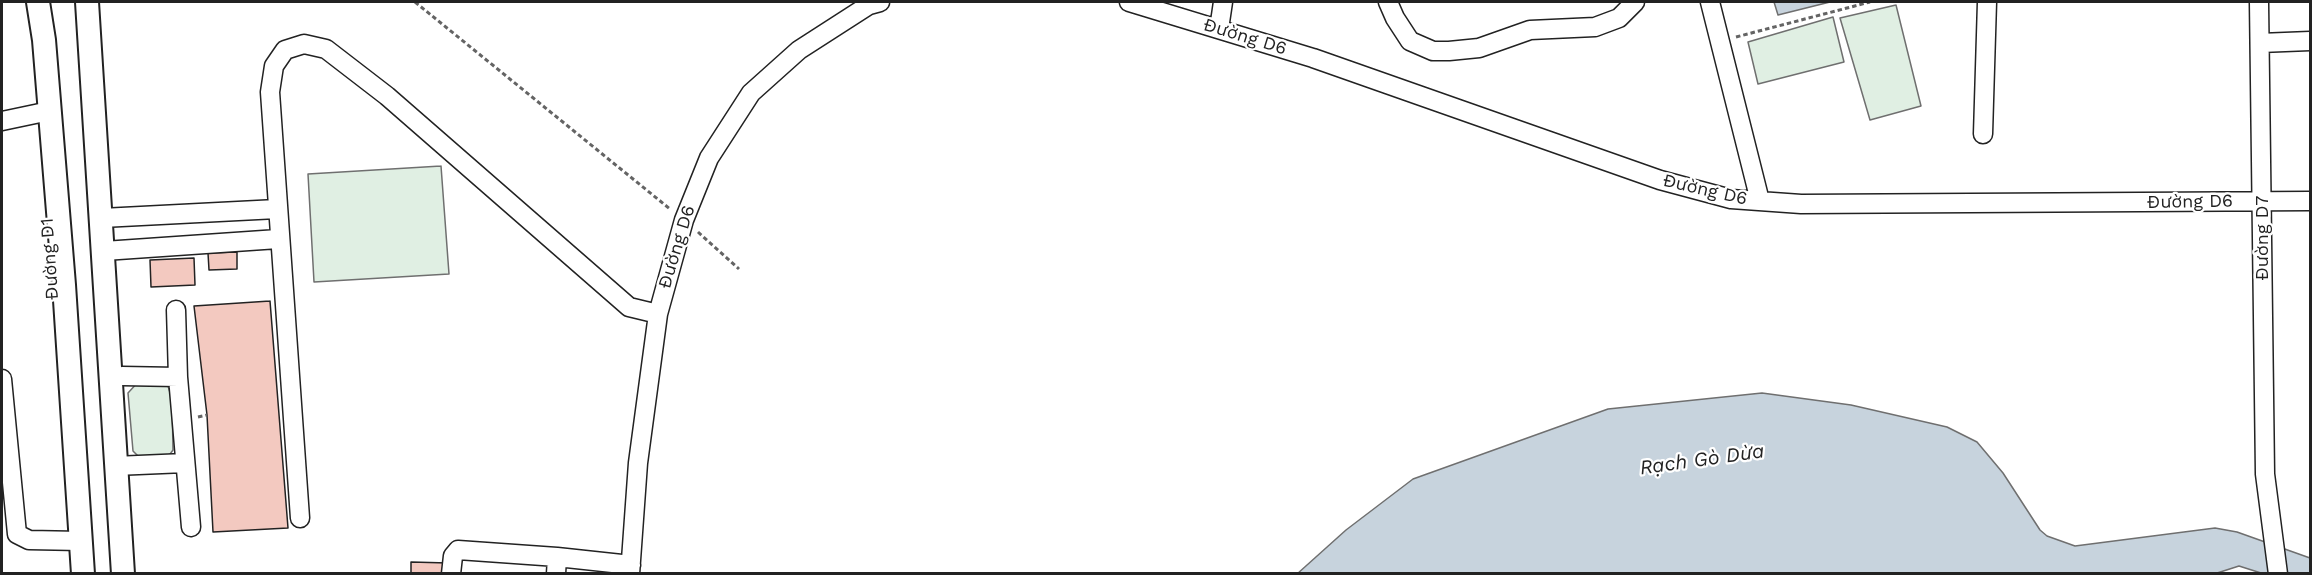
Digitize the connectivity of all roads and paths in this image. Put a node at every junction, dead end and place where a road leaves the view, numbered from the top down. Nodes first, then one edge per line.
1 (87, 2) edge
2 (98, 2) edge
3 (415, 2) edge
4 (880, 2) edge
5 (1129, 2) edge
6 (1222, 2) edge
7 (1388, 2) edge
8 (1635, 2) edge
9 (1710, 2) edge
10 (1870, 2) edge
11 (1987, 2) edge
12 (2259, 2) edge
13 (38, 6) edge
14 (1219, 29) junction
15 (1720, 41) junction
16 (2310, 41) edge
17 (2260, 43) junction
18 (92, 84) junction
19 (40, 113) junction
20 (2, 121) edge
21 (1983, 134) dead end
22 (1760, 201) junction
23 (2263, 201) junction
24 (2310, 201) edge
25 (277, 209) junction
26 (102, 218) junction
27 (684, 220) junction
28 (278, 239) junction
29 (105, 261) junction
30 (739, 269) dead end
31 (176, 310) dead end
32 (658, 314) junction
33 (122, 376) junction
34 (178, 377) junction
35 (2, 379) edge
36 (115, 455) junction
37 (185, 464) junction
38 (79, 504) junction
39 (300, 518) dead end
40 (191, 526) dead end
41 (81, 540) junction
42 (557, 566) edge
43 (630, 569) edge
44 (83, 573) edge
45 (123, 573) edge
46 (451, 573) edge
47 (2277, 573) edge

1 - 18 main road
2 - 18 main road
3 - 27 path
4 - 27 street, Đường D6
5 - 14 street, Đường D6
6 - 14 street
7 - 8 street
9 - 15 street
10 - 15 path
11 - 21 street
12 - 17 street, Đường D7
13 - 19 main road, Đường D1
13 - 38 main road, Đường D1
14 - 22 street, Đường D6
15 - 22 street
16 - 17 street
17 - 23 street, Đường D7
18 - 26 main road
19 - 20 street
19 - 38 main road, Đường D1
22 - 23 street, Đường D6
23 - 24 street, Đường D6
23 - 47 street, Đường D7
25 - 26 street
25 - 28 street
25 - 32 street
26 - 29 main road
27 - 30 path
27 - 32 street, Đường D6
28 - 29 street
28 - 39 street
29 - 33 main road
29 - 36 main road
31 - 34 street
32 - 43 street, Đường D6
33 - 34 street
33 - 36 main road
34 - 37 street
35 - 41 street
36 - 37 street
36 - 45 main road
37 - 40 street
38 - 41 main road, Đường D1
41 - 44 main road, Đường D1
42 - 43 street
42 - 46 street

